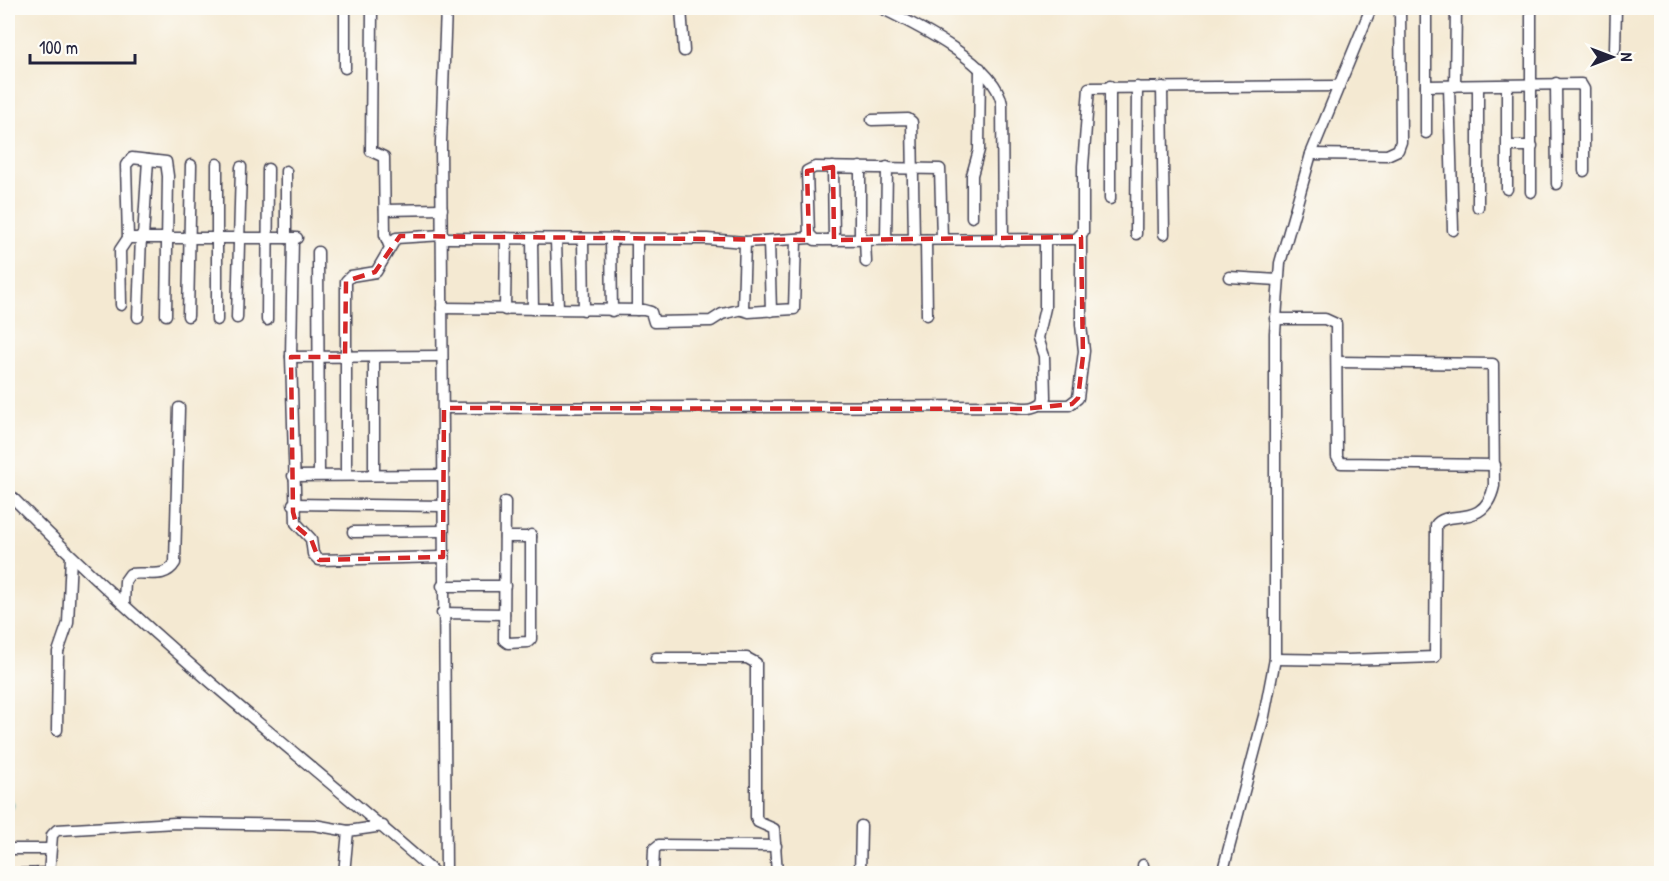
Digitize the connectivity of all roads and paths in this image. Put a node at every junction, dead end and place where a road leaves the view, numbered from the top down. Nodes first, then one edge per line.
1 (345, 8) edge
2 (372, 8) edge
3 (446, 8) edge
4 (681, 8) edge
5 (882, 8) edge
6 (1371, 8) edge
7 (1400, 8) edge
8 (1426, 8) edge
9 (1456, 8) edge
10 (1531, 8) edge
11 (1616, 8) edge
12 (1615, 49) dead end
13 (684, 51) dead end
14 (345, 68) dead end
15 (980, 68) junction
16 (1556, 83) junction
17 (1532, 84) junction
18 (1507, 85) junction
19 (1110, 86) junction
20 (1339, 86) junction
21 (1426, 86) junction
22 (1452, 86) junction
23 (1478, 86) junction
24 (1137, 87) junction
25 (1162, 87) junction
26 (872, 120) dead end
27 (1426, 133) dead end
28 (1508, 146) junction
29 (1532, 146) junction
30 (1311, 154) junction
31 (148, 160) junction
32 (217, 164) dead end
33 (192, 165) dead end
34 (241, 167) dead end
35 (833, 167) junction
36 (860, 167) junction
37 (887, 167) junction
38 (913, 167) junction
39 (268, 169) dead end
40 (286, 171) dead end
41 (1584, 171) dead end
42 (1557, 184) dead end
43 (1507, 189) dead end
44 (1532, 192) dead end
45 (1110, 200) dead end
46 (1478, 207) dead end
47 (442, 209) junction
48 (385, 210) junction
49 (972, 217) dead end
50 (1454, 230) dead end
51 (1136, 234) dead end
52 (1164, 234) dead end
53 (142, 237) junction
54 (166, 237) junction
55 (189, 237) junction
56 (443, 237) junction
57 (1081, 237) junction
58 (128, 238) junction
59 (216, 238) junction
60 (241, 238) junction
61 (267, 238) junction
62 (292, 238) junction
63 (506, 238) junction
64 (810, 238) junction
65 (532, 239) junction
66 (863, 239) junction
67 (886, 239) junction
68 (942, 239) junction
69 (556, 240) junction
70 (583, 240) junction
71 (611, 240) junction
72 (637, 240) junction
73 (796, 240) junction
74 (834, 240) junction
75 (914, 240) junction
76 (926, 240) junction
77 (1003, 240) junction
78 (1045, 240) junction
79 (769, 241) junction
80 (745, 242) junction
81 (389, 245) junction
82 (318, 252) dead end
83 (866, 262) dead end
84 (1229, 277) dead end
85 (1278, 280) junction
86 (121, 305) dead end
87 (442, 308) junction
88 (533, 309) junction
89 (558, 309) junction
90 (505, 310) junction
91 (584, 310) junction
92 (637, 310) junction
93 (742, 310) junction
94 (612, 311) junction
95 (771, 311) junction
96 (166, 315) dead end
97 (927, 315) dead end
98 (188, 316) dead end
99 (138, 317) dead end
100 (237, 318) dead end
101 (1275, 319) junction
102 (217, 320) dead end
103 (267, 320) dead end
104 (442, 356) junction
105 (291, 357) junction
106 (317, 357) junction
107 (345, 357) junction
108 (374, 357) junction
109 (1338, 362) junction
110 (1042, 405) junction
111 (179, 408) dead end
112 (444, 408) junction
113 (1495, 465) junction
114 (320, 475) junction
115 (346, 475) junction
116 (374, 475) junction
117 (443, 475) junction
118 (293, 476) junction
119 (8, 493) edge
120 (505, 502) dead end
121 (293, 504) junction
122 (443, 506) junction
123 (443, 531) junction
124 (353, 532) dead end
125 (505, 537) junction
126 (71, 556) junction
127 (443, 557) junction
128 (442, 586) junction
129 (505, 586) junction
130 (124, 604) junction
131 (442, 613) junction
132 (504, 614) junction
133 (656, 658) dead end
134 (1275, 659) junction
135 (57, 730) dead end
136 (383, 826) junction
137 (861, 826) dead end
138 (348, 831) junction
139 (776, 846) junction
140 (8, 849) edge
141 (49, 849) junction
142 (19, 873) edge
143 (49, 873) edge
144 (344, 873) edge
145 (436, 873) edge
146 (446, 873) edge
147 (653, 873) edge
148 (777, 873) edge
149 (860, 873) edge
150 (1222, 873) edge

1 - 14 street
2 - 48 street
3 - 47 street
4 - 13 street
5 - 15 street
6 - 20 street
7 - 30 street
8 - 21 street
9 - 22 street
10 - 17 street
11 - 12 street
15 - 49 street
15 - 77 street
16 - 17 street
16 - 41 street
16 - 42 street
17 - 18 street
17 - 29 street
18 - 23 street
18 - 28 street
19 - 24 street
19 - 45 street
19 - 57 street
20 - 25 street
20 - 30 street
21 - 22 street
21 - 27 street
22 - 23 street
22 - 50 street
23 - 46 street
24 - 25 street
24 - 51 street
25 - 52 street
26 - 38 street
28 - 29 street
28 - 43 street
29 - 44 street
30 - 85 street
31 - 53 street
31 - 54 street
31 - 58 street
32 - 59 street
33 - 55 street
34 - 60 street
35 - 36 street
35 - 64 street
35 - 74 street
36 - 37 street
36 - 66 street
37 - 38 street
37 - 67 street
38 - 68 street
38 - 75 street
39 - 61 street
40 - 62 street
47 - 48 street
47 - 56 street
48 - 81 street
53 - 54 street
53 - 58 street
53 - 99 street
54 - 55 street
54 - 96 street
55 - 59 street
55 - 98 street
56 - 63 street
56 - 81 street
56 - 87 street
57 - 78 street
57 - 110 street
58 - 86 street
59 - 60 street
59 - 102 street
60 - 61 street
60 - 100 street
61 - 62 street
61 - 103 street
62 - 105 street
63 - 65 street
63 - 90 street
64 - 73 street
64 - 74 street
65 - 69 street
65 - 88 street
66 - 67 street
66 - 74 street
66 - 83 street
67 - 75 street
68 - 76 street
68 - 77 street
69 - 70 street
69 - 89 street
70 - 71 street
70 - 91 street
71 - 72 street
71 - 94 street
72 - 80 street
72 - 92 street
73 - 79 street
73 - 95 street
75 - 76 street
76 - 97 street
77 - 78 street
78 - 110 street
79 - 80 street
79 - 95 street
80 - 93 street
81 - 107 street
82 - 106 street
84 - 85 street
85 - 101 street
87 - 90 street
87 - 104 street
88 - 89 street
88 - 90 street
89 - 91 street
91 - 94 street
92 - 93 street
92 - 94 street
93 - 95 street
101 - 109 street
101 - 134 street
104 - 108 street
104 - 112 street
105 - 106 street
105 - 118 street
106 - 107 street
106 - 114 street
107 - 108 street
107 - 115 street
108 - 116 street
109 - 113 street
109 - 113 street
110 - 112 street
111 - 130 street
112 - 117 street
113 - 134 street
114 - 115 street
114 - 118 street
115 - 116 street
116 - 117 street
117 - 122 street
118 - 121 street
119 - 126 street
120 - 125 street
121 - 122 street
121 - 127 street
122 - 123 street
123 - 124 street
123 - 127 street
125 - 129 street
125 - 132 street
126 - 130 street
126 - 135 street
127 - 128 street
128 - 129 street
128 - 131 street
129 - 132 street
130 - 136 street
131 - 132 street
131 - 146 street
133 - 139 street
134 - 150 street
136 - 138 street
136 - 145 street
137 - 149 street
138 - 141 street
138 - 144 street
139 - 147 street
139 - 148 street
140 - 141 street
141 - 143 street
142 - 143 street

